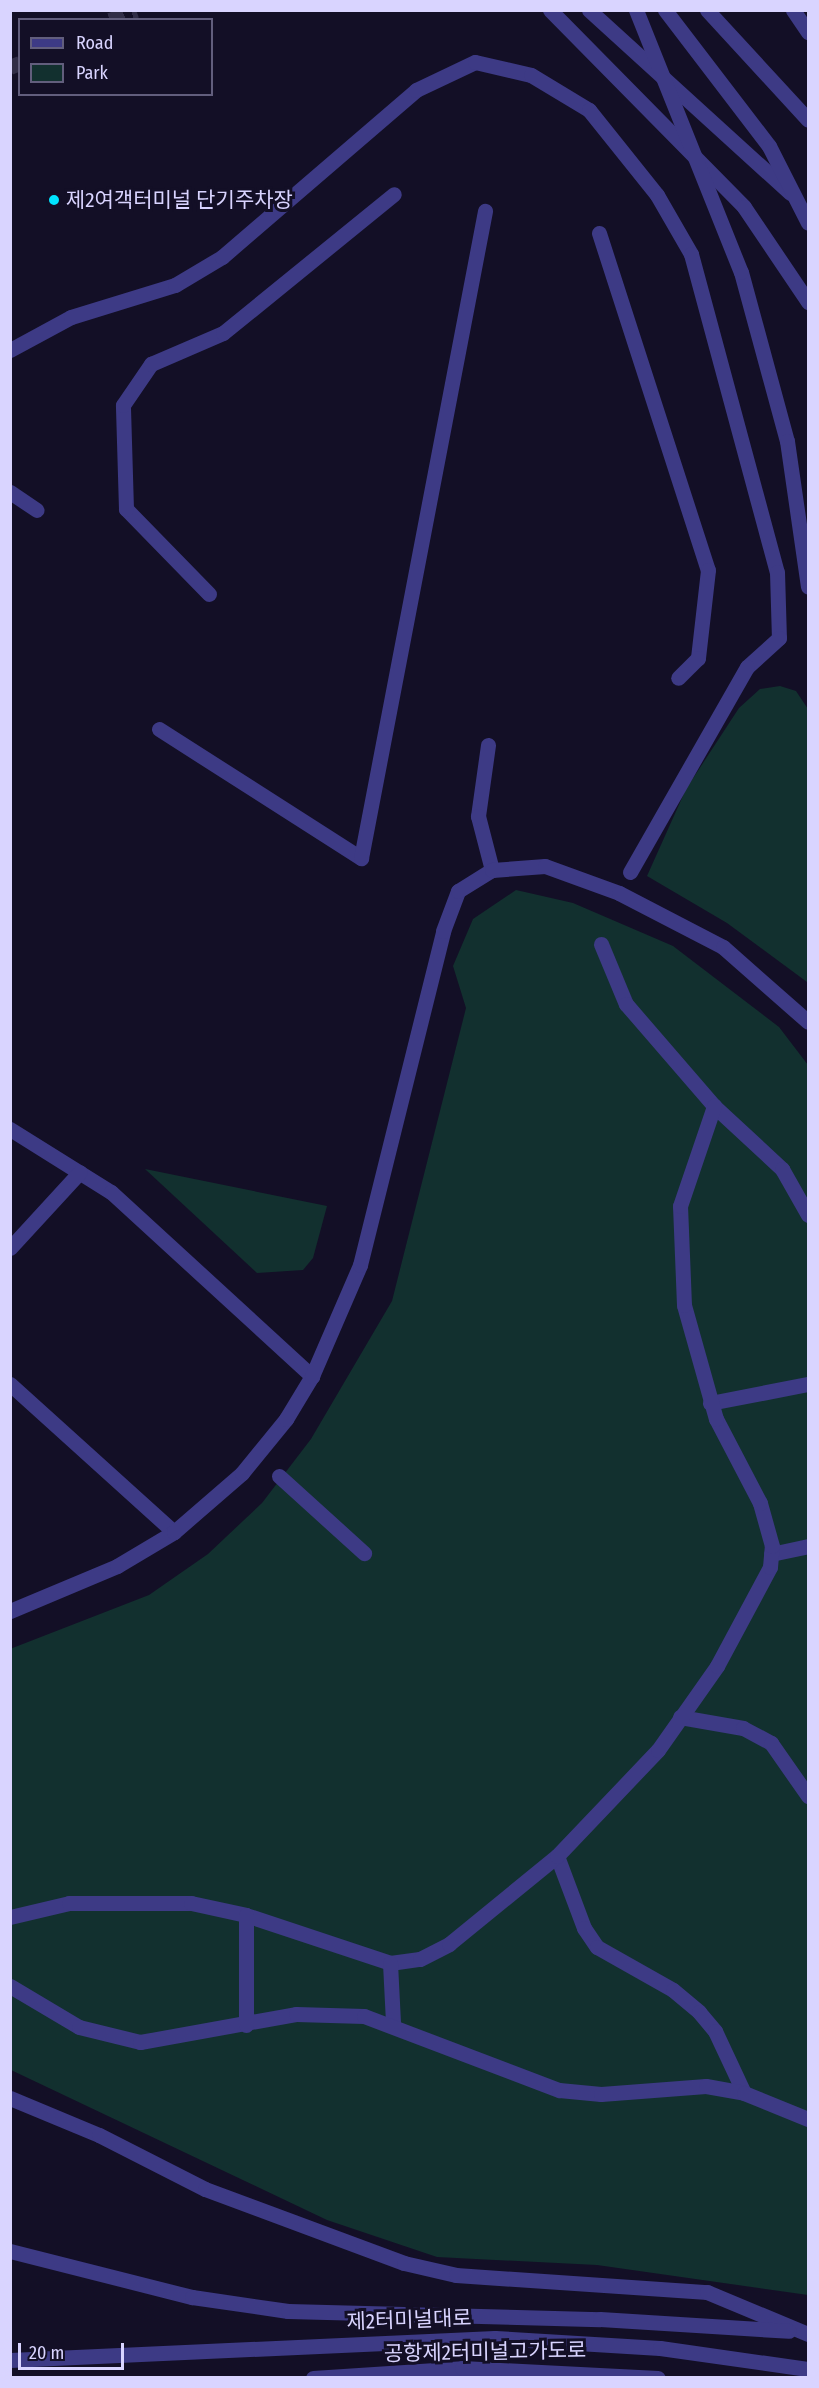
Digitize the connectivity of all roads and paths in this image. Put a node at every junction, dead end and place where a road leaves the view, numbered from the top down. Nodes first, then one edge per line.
1 (550, 10) edge
2 (589, 10) edge
3 (636, 10) edge
4 (665, 10) edge
5 (707, 10) edge
6 (793, 10) edge
7 (808, 32) edge
8 (808, 120) edge
9 (790, 193) junction
10 (394, 194) dead end
11 (485, 211) dead end
12 (808, 223) edge
13 (599, 233) dead end
14 (808, 302) edge
15 (10, 350) edge
16 (10, 492) edge
17 (37, 510) dead end
18 (808, 586) edge
19 (209, 594) dead end
20 (678, 678) dead end
21 (159, 729) dead end
22 (488, 745) dead end
23 (492, 870) junction
24 (630, 872) dead end
25 (601, 944) dead end
26 (808, 1022) edge
27 (714, 1106) junction
28 (10, 1129) edge
29 (80, 1172) junction
30 (808, 1215) edge
31 (10, 1248) edge
32 (312, 1376) junction
33 (10, 1384) edge
34 (808, 1384) edge
35 (710, 1403) junction
36 (279, 1476) dead end
37 (174, 1532) junction
38 (808, 1546) edge
39 (364, 1552) dead end
40 (771, 1554) junction
41 (10, 1611) edge
42 (680, 1717) junction
43 (808, 1796) edge
44 (557, 1856) junction
45 (246, 1915) junction
46 (10, 1917) edge
47 (390, 1963) junction
48 (10, 1986) edge
49 (393, 2023) junction
50 (246, 2025) junction
51 (744, 2093) junction
52 (10, 2098) edge
53 (808, 2119) edge
54 (10, 2250) edge
55 (806, 2332) edge
56 (10, 2360) edge
57 (808, 2369) edge
58 (313, 2378) edge
59 (658, 2378) edge

1 - 14 street
2 - 9 street
3 - 18 street, bridge
4 - 9 street
5 - 8 street
6 - 7 street
9 - 12 street
10 - 19 street
11 - 21 street
13 - 20 street
15 - 24 street
16 - 17 street
22 - 23 street
23 - 26 street
23 - 32 street
25 - 27 street
27 - 30 street
27 - 35 street
28 - 29 street
29 - 31 street
29 - 32 street
32 - 37 street
33 - 37 street
34 - 35 street
35 - 40 street
36 - 39 street
37 - 41 street
38 - 40 street
40 - 42 street
42 - 43 street
42 - 44 street
44 - 47 street
44 - 51 street
45 - 46 street
45 - 47 street
45 - 50 street
47 - 49 street
48 - 50 street
49 - 50 street
49 - 51 street
51 - 53 street
52 - 55 street
54 - 55 street
56 - 57 street, 제2터미널대로
58 - 59 street, 공항제2터미널고가도로

